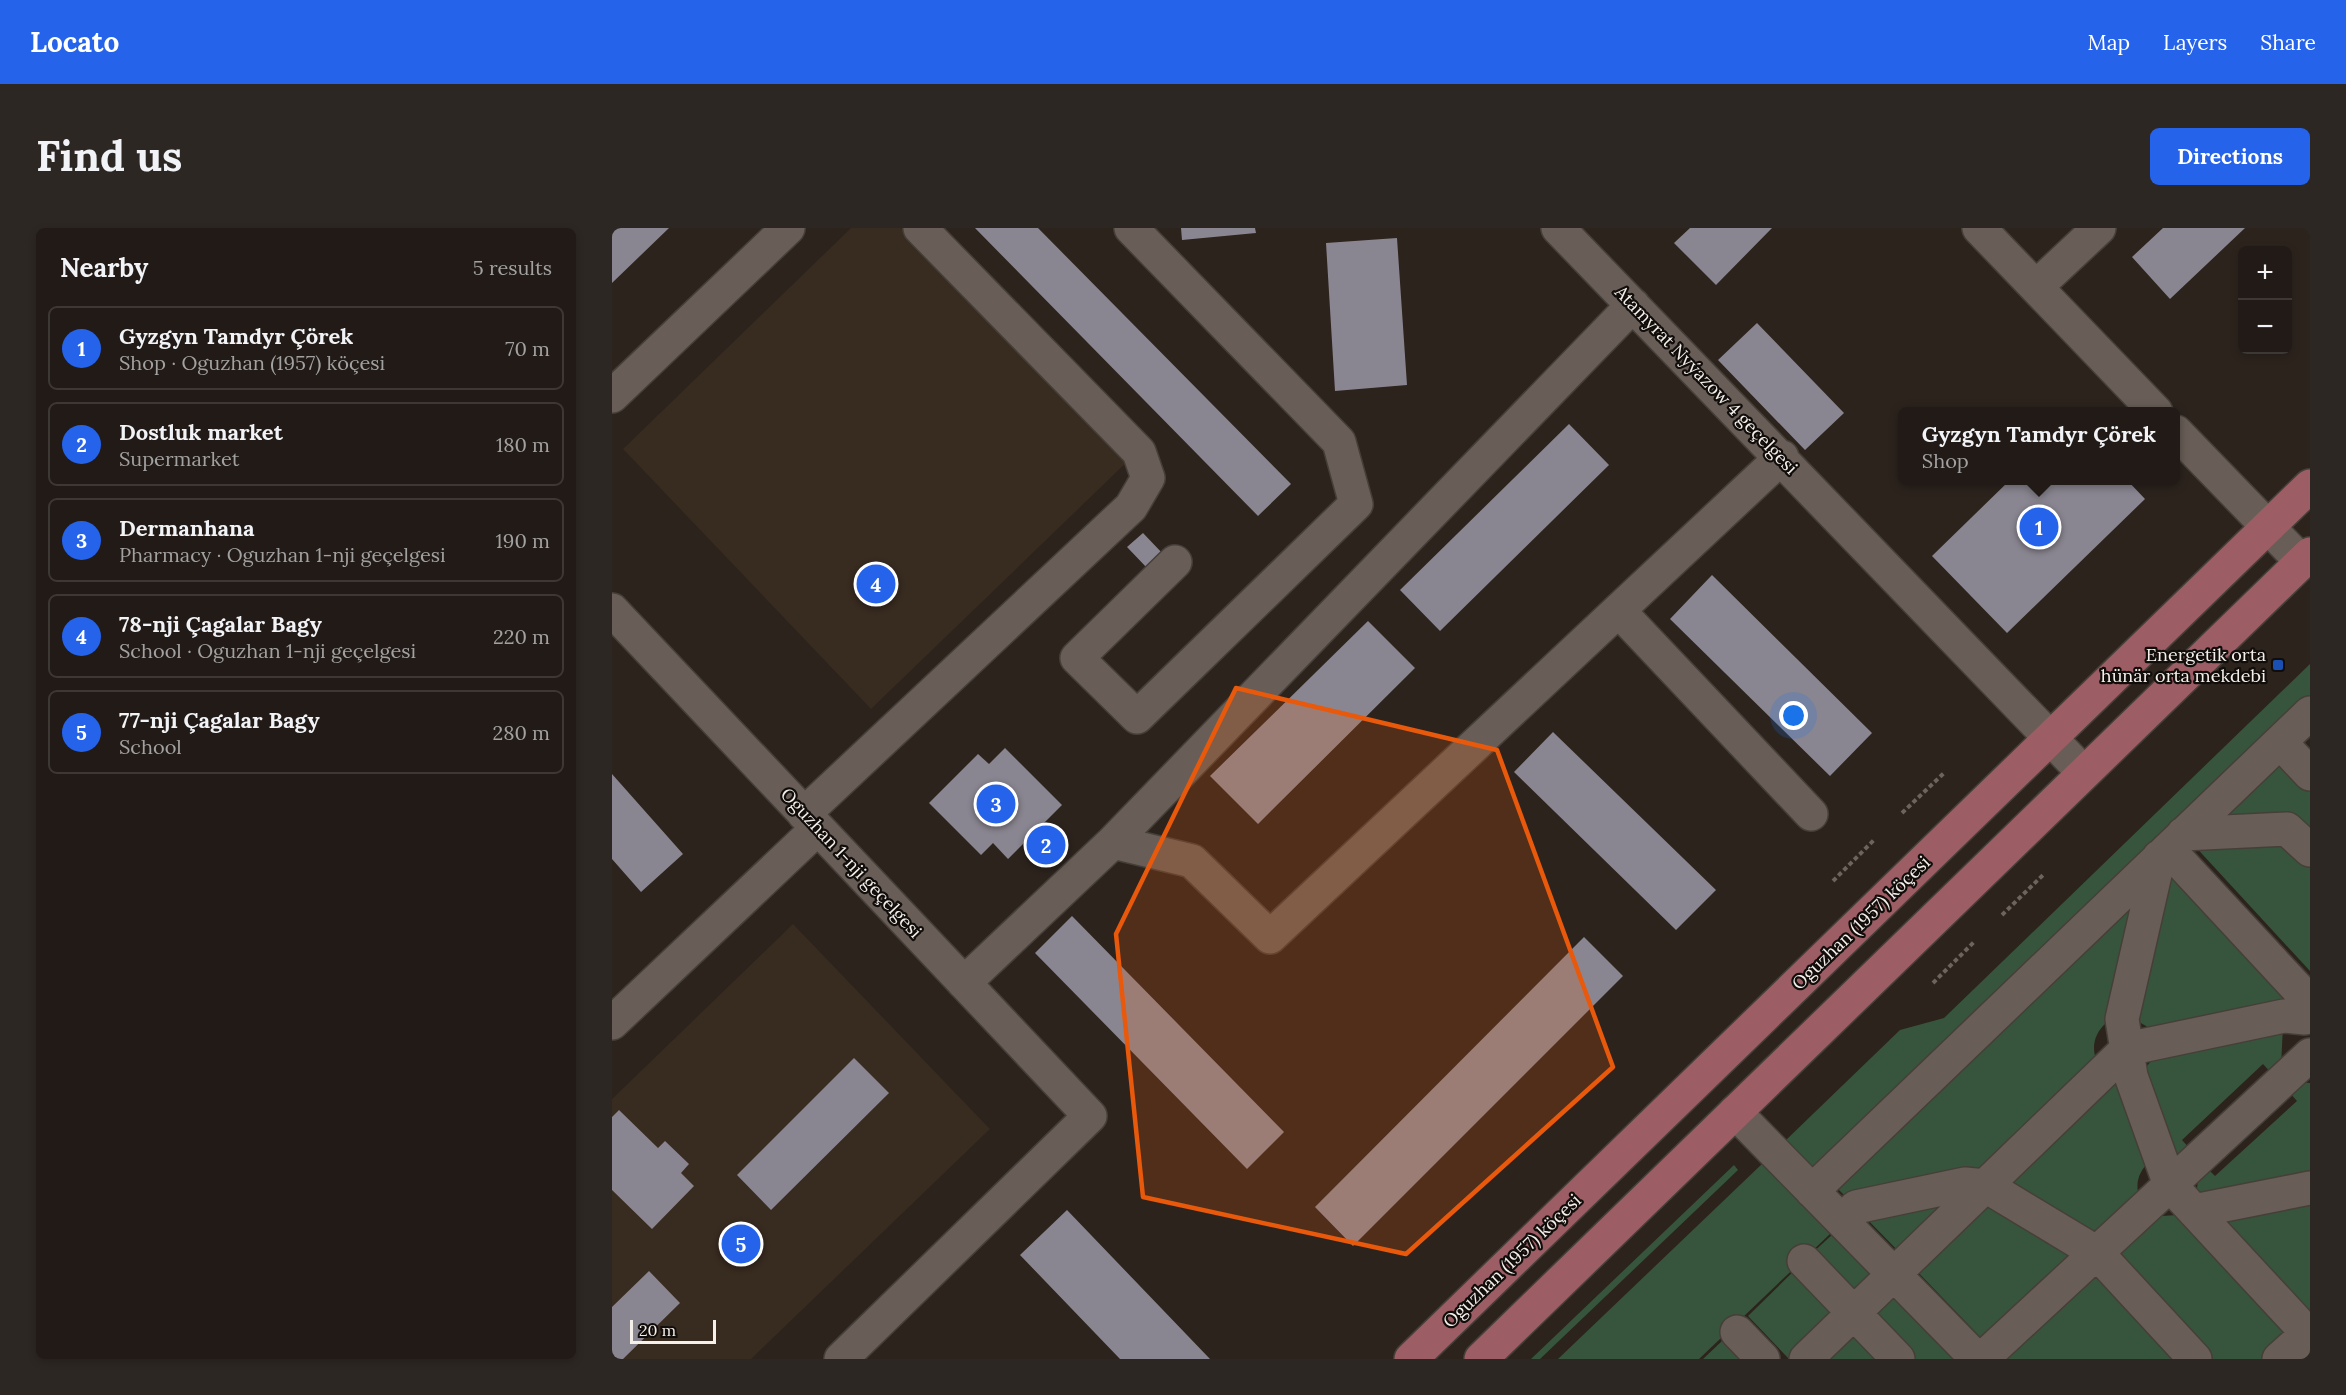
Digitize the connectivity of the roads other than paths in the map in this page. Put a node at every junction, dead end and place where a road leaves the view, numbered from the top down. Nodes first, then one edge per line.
1 (788, 228) edge
2 (920, 228) edge
3 (1131, 228) edge
4 (1558, 228) edge
5 (1979, 228) edge
6 (2099, 228) edge
7 (2036, 287) junction
8 (1633, 304) junction
9 (612, 396) edge
10 (2152, 407) edge
11 (2180, 437) edge
12 (1782, 457) junction
13 (2310, 486) edge
14 (2267, 527) junction
15 (2306, 558) edge
16 (1175, 562) dead end
17 (612, 610) edge
18 (1619, 611) junction
19 (2310, 713) edge
20 (2050, 738) junction
21 (2280, 742) junction
22 (2084, 773) junction
23 (2310, 774) edge
24 (1812, 814) dead end
25 (811, 821) junction
26 (1113, 842) junction
27 (2170, 847) junction
28 (2310, 850) edge
29 (964, 983) junction
30 (2308, 1010) edge
31 (612, 1023) edge
32 (2127, 1049) junction
33 (2310, 1054) edge
34 (1735, 1112) junction
35 (2170, 1185) junction
36 (1986, 1186) junction
37 (2310, 1188) edge
38 (1812, 1191) junction
39 (2194, 1211) junction
40 (1842, 1221) junction
41 (2097, 1253) junction
42 (1804, 1261) dead end
43 (1894, 1275) junction
44 (1854, 1313) junction
45 (1737, 1332) dead end
46 (2309, 1333) edge
47 (841, 1359) edge
48 (1411, 1359) edge
49 (1481, 1359) edge
50 (1763, 1359) edge
51 (1806, 1359) edge
52 (1898, 1359) edge
53 (1977, 1359) edge
54 (1982, 1359) edge
55 (2195, 1359) edge
56 (2279, 1359) edge

1 - 9 street
2 - 25 street
3 - 16 street
4 - 8 street, Atamyrat Nyýazow 4 geçelgesi
5 - 7 street
6 - 7 street
7 - 10 street
8 - 12 street, Atamyrat Nyýazow 4 geçelgesi
8 - 26 street
11 - 14 street
12 - 18 street
12 - 20 street, Atamyrat Nyýazow 4 geçelgesi
13 - 14 main road, Oguzhan (1957) köçesi
14 - 15 street
14 - 20 main road, Oguzhan (1957) köçesi
15 - 22 main road
17 - 25 street, Oguzhan 1-nji geçelgesi
18 - 24 street
18 - 26 street
19 - 21 street
20 - 22 street, Atamyrat Nyýazow 4 geçelgesi
20 - 48 main road, Oguzhan (1957) köçesi
21 - 23 street
21 - 27 street
22 - 34 main road
25 - 29 street, Oguzhan 1-nji geçelgesi
25 - 31 street
26 - 29 street
27 - 28 street
27 - 30 street
27 - 32 street
27 - 38 street
29 - 47 street, Oguzhan 1-nji geçelgesi
30 - 32 street
30 - 33 street
32 - 35 street
32 - 36 street
33 - 35 street
34 - 38 street
34 - 49 main road
35 - 39 street
35 - 41 street
36 - 40 street
36 - 41 street
36 - 43 street
37 - 39 street
38 - 40 street
39 - 46 street
40 - 43 street
41 - 54 street
41 - 55 street
42 - 44 street
43 - 44 street
43 - 53 street
44 - 51 street
44 - 52 street
45 - 50 street
46 - 56 street

